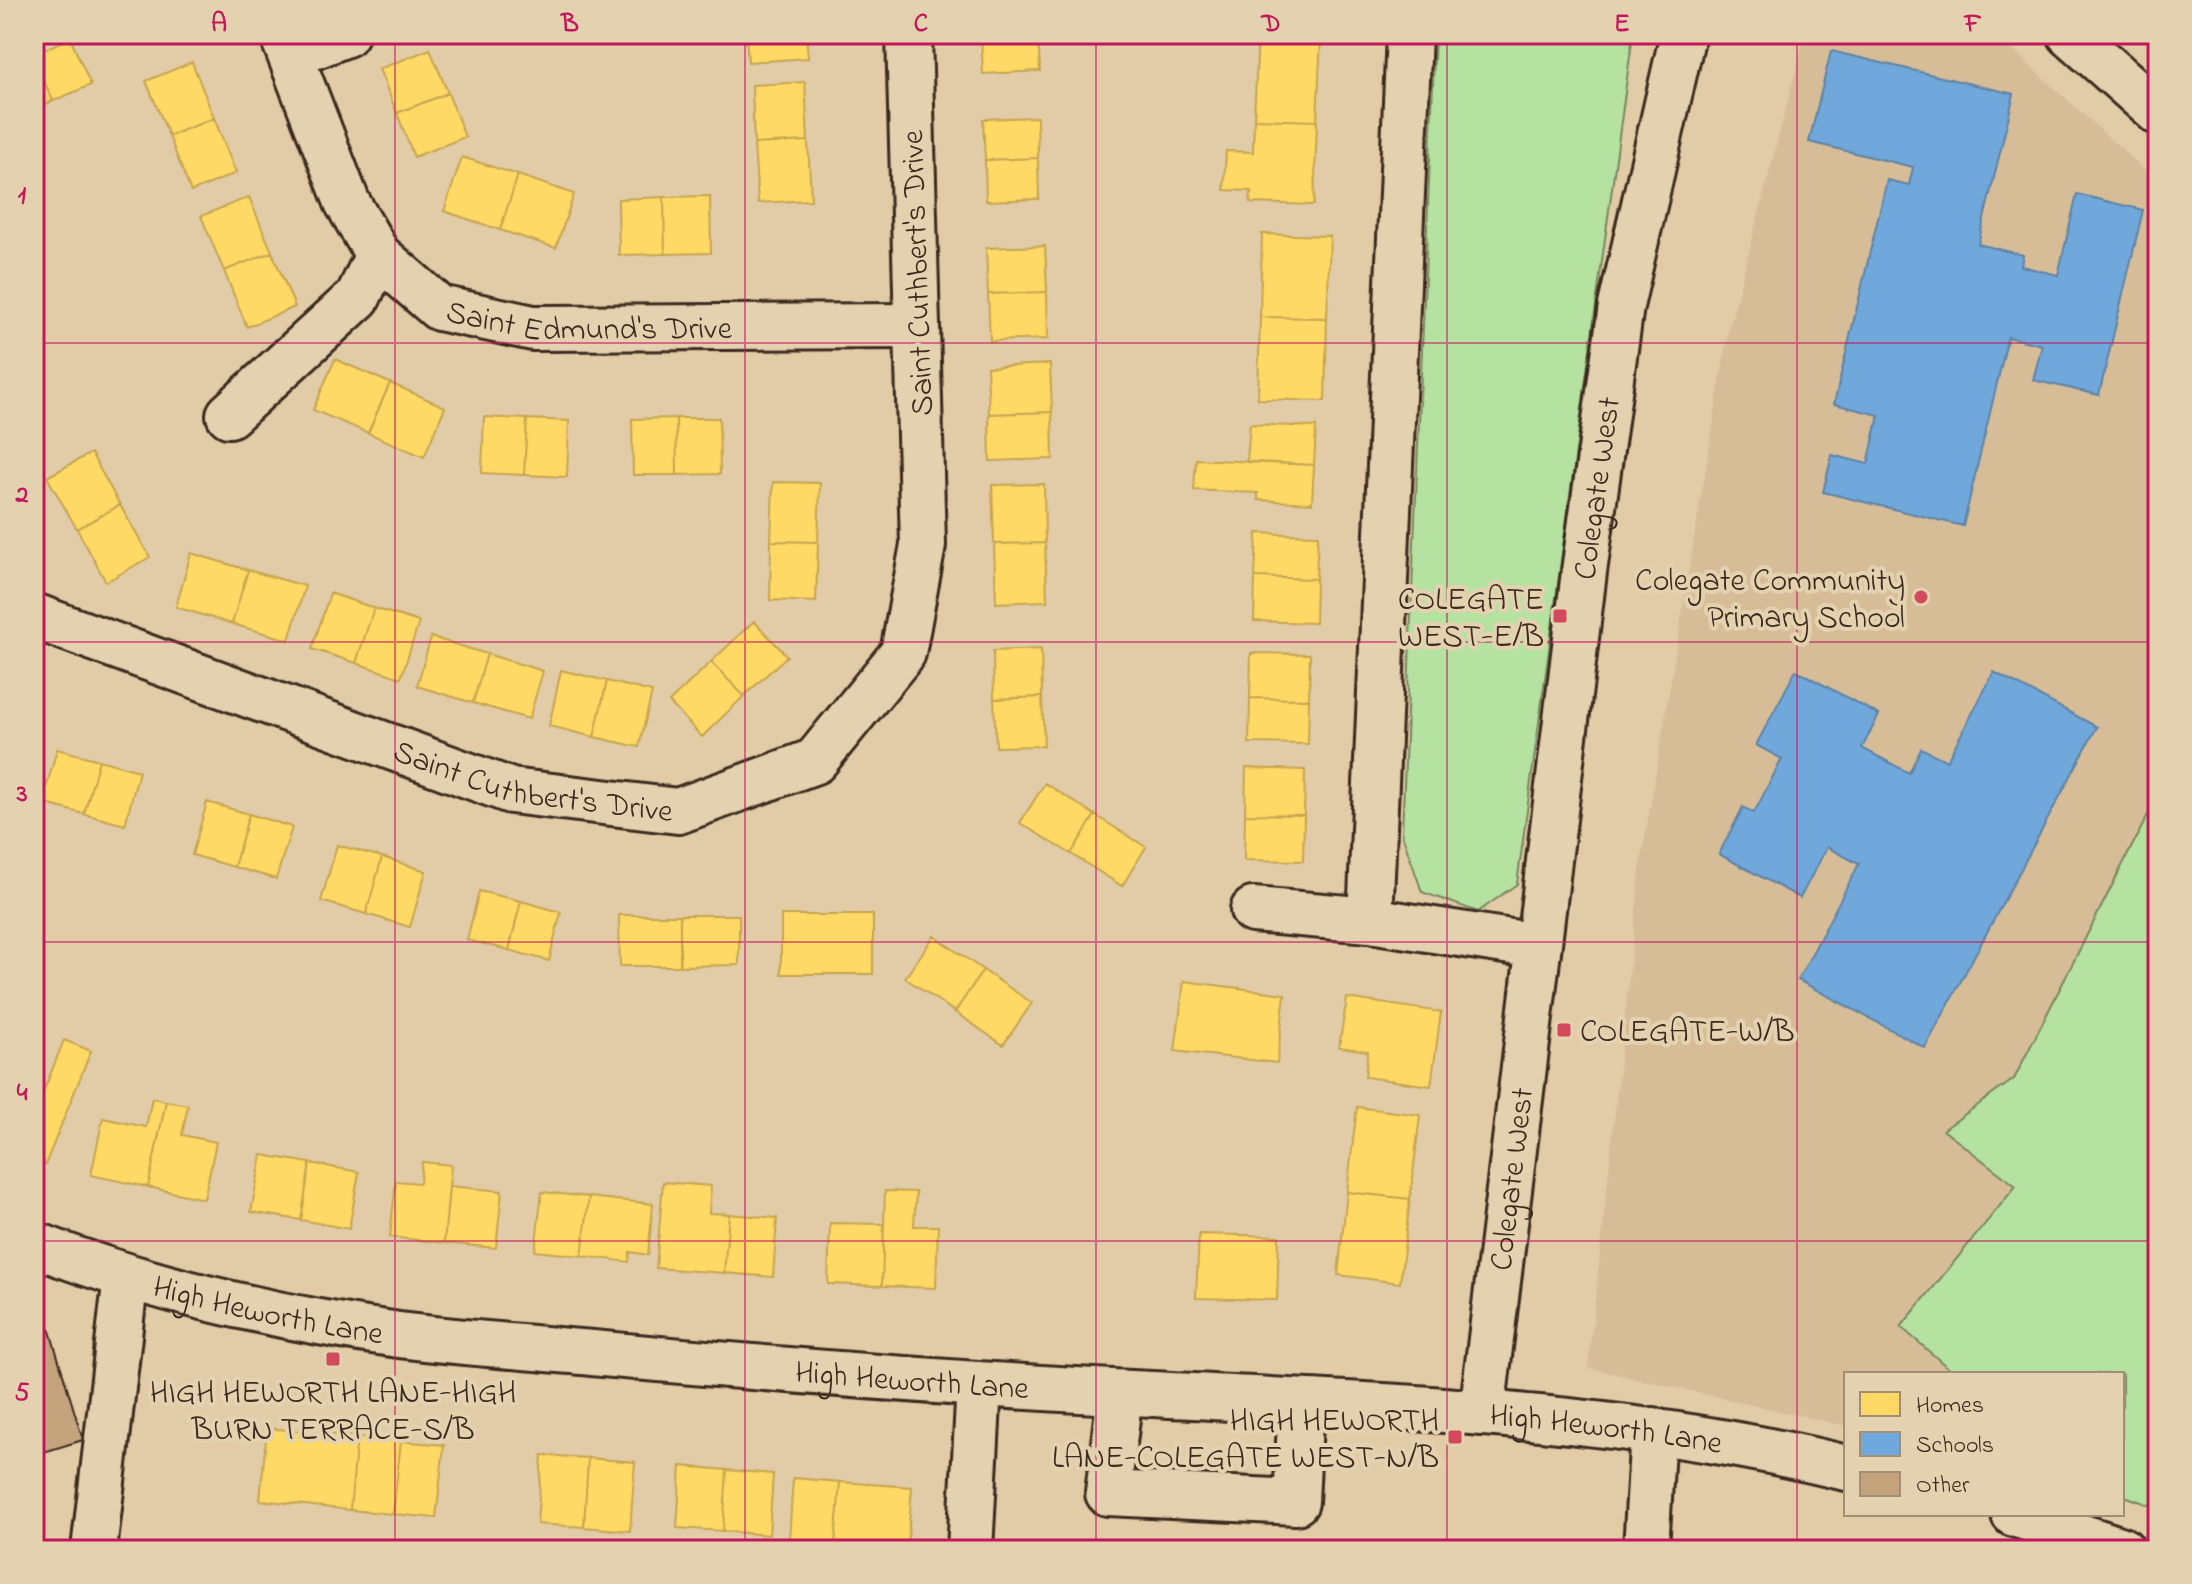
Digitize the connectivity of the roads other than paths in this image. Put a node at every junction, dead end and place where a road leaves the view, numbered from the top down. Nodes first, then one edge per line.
1 (346, 34) edge
2 (909, 34) edge
3 (1409, 34) edge
4 (1683, 34) edge
5 (2070, 34) edge
6 (287, 45) edge
7 (2158, 112) edge
8 (378, 255) junction
9 (917, 326) junction
10 (229, 415) dead end
11 (34, 616) edge
12 (1253, 910) dead end
13 (1370, 920) junction
14 (1537, 946) junction
15 (34, 1244) edge
16 (126, 1276) junction
17 (979, 1385) junction
18 (1120, 1393) junction
19 (1301, 1402) junction
20 (1482, 1413) junction
21 (1653, 1430) junction
22 (1844, 1468) edge
23 (2020, 1516) edge
24 (94, 1550) edge
25 (970, 1550) edge
26 (1646, 1550) edge
27 (2122, 1550) edge

1 - 6 street
2 - 9 street, Saint Cuthbert's Drive
3 - 13 street
4 - 14 street, Colegate West
5 - 7 street
6 - 8 street, Saint Edmund's Drive
8 - 9 street, Saint Edmund's Drive
8 - 10 street
9 - 11 street, Saint Cuthbert's Drive
12 - 13 street
13 - 14 street
14 - 20 street, Colegate West
15 - 16 street, High Heworth Lane
16 - 17 street, High Heworth Lane
16 - 24 street
17 - 18 street, High Heworth Lane
17 - 25 street
18 - 19 street, High Heworth Lane
18 - 19 street
19 - 20 street, High Heworth Lane
20 - 21 street, High Heworth Lane
21 - 22 street, High Heworth Lane
21 - 26 street
23 - 27 street

